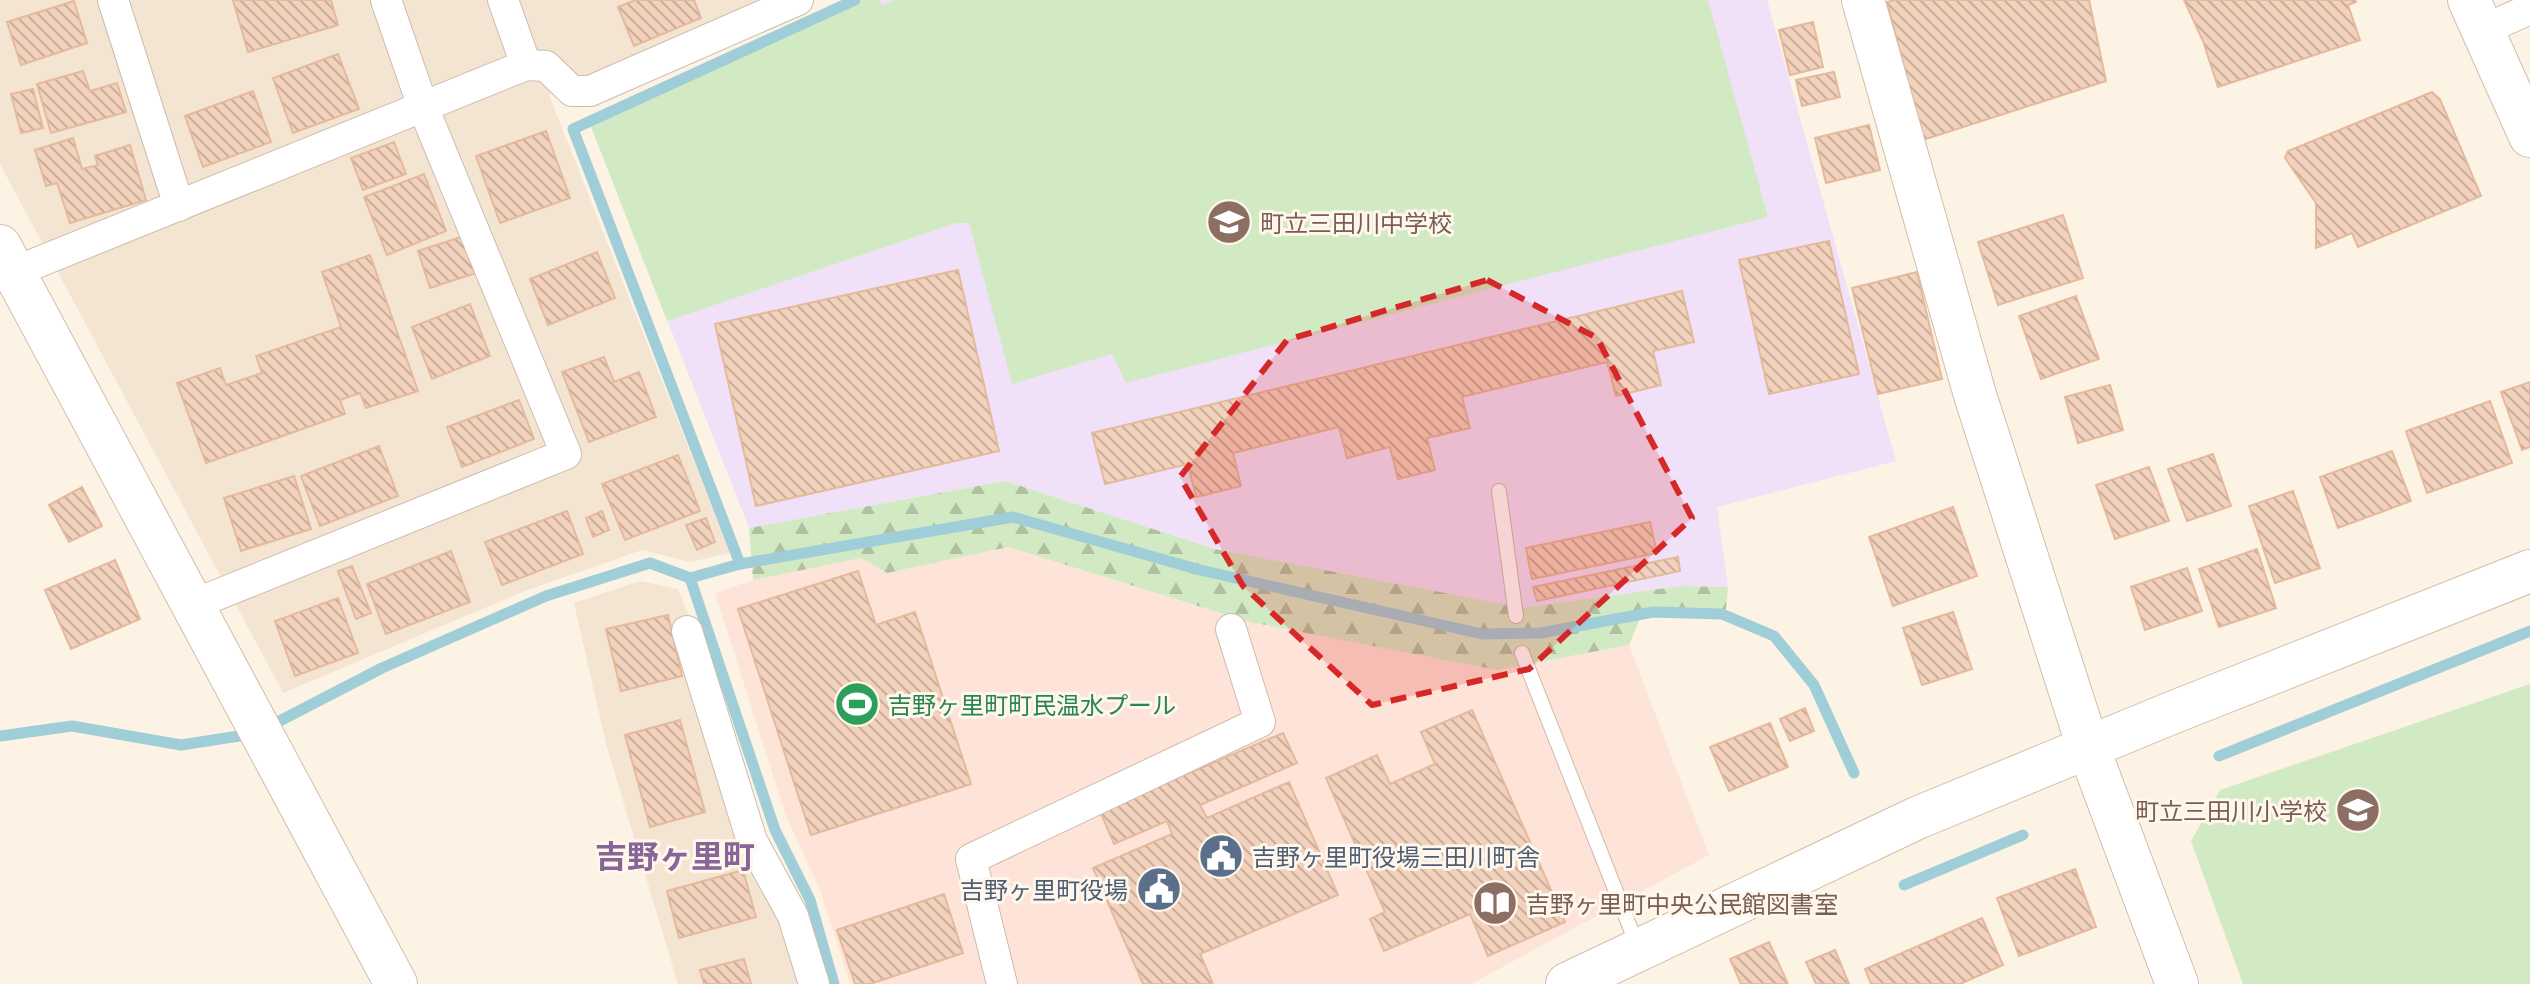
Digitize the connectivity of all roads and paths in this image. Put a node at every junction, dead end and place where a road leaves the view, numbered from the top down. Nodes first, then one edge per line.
1 (113, 0) edge
2 (386, 0) edge
3 (503, 0) edge
4 (798, 0) edge
5 (1863, 0) edge
6 (2530, 9) edge
7 (734, 13) edge
8 (2476, 15) edge
9 (526, 65) junction
10 (423, 107) junction
11 (2530, 136) edge
12 (179, 206) junction
13 (7, 259) edge
14 (1499, 491) dead end
15 (2530, 571) edge
16 (192, 605) junction
17 (1516, 616) dead end
18 (1231, 629) dead end
19 (687, 631) dead end
20 (1522, 653) dead end
21 (2088, 747) junction
22 (1639, 950) junction
23 (396, 984) edge
24 (814, 984) edge
25 (1002, 984) edge
26 (1567, 984) edge
27 (2177, 984) edge

1 - 12 street
2 - 10 street
3 - 9 street
4 - 7 street
5 - 21 street
6 - 8 street
7 - 9 street
8 - 11 street
9 - 10 street
10 - 12 street
10 - 16 street
12 - 13 street
13 - 16 street
14 - 17 lane
15 - 21 street
16 - 23 street
18 - 25 street
19 - 24 street
20 - 22 lane
21 - 22 street
21 - 27 street
22 - 26 street

